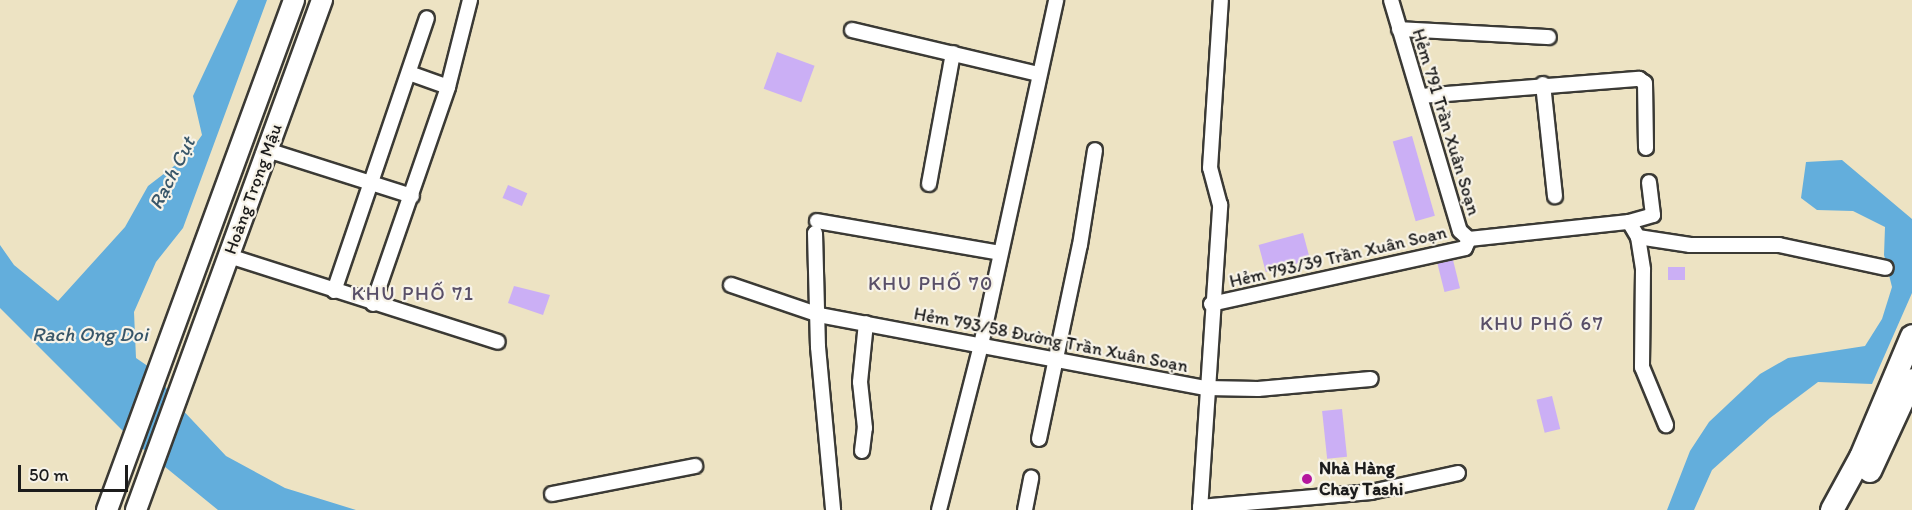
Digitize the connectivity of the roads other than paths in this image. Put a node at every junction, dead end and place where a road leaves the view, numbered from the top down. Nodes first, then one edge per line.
1 (294, 0) edge
2 (322, 0) edge
3 (470, 0) edge
4 (1056, 0) edge
5 (1221, 0) edge
6 (1391, 0) edge
7 (427, 18) dead end
8 (284, 28) junction
9 (1399, 29) junction
10 (852, 30) dead end
11 (1549, 37) dead end
12 (308, 38) junction
13 (953, 53) junction
14 (409, 73) junction
15 (1038, 74) junction
16 (1543, 84) junction
17 (447, 87) junction
18 (1421, 96) junction
19 (1646, 148) dead end
20 (267, 150) junction
21 (1095, 150) dead end
22 (1649, 182) dead end
23 (372, 183) junction
24 (929, 184) dead end
25 (412, 196) junction
26 (1555, 196) dead end
27 (1629, 222) junction
28 (1638, 237) junction
29 (1469, 239) junction
30 (204, 247) junction
31 (1000, 253) junction
32 (229, 256) junction
33 (1886, 268) dead end
34 (731, 285) dead end
35 (334, 291) junction
36 (374, 304) junction
37 (1211, 304) junction
38 (819, 315) junction
39 (866, 323) junction
40 (1912, 336) edge
41 (498, 342) dead end
42 (981, 345) junction
43 (1055, 359) junction
44 (1371, 379) dead end
45 (1912, 380) edge
46 (1207, 388) junction
47 (1886, 422) junction
48 (1665, 424) dead end
49 (1039, 439) dead end
50 (862, 450) dead end
51 (695, 466) dead end
52 (1458, 473) dead end
53 (1031, 478) dead end
54 (552, 494) dead end
55 (139, 502) edge
56 (1200, 509) edge
57 (107, 510) edge
58 (833, 510) edge
59 (939, 510) edge
60 (1025, 510) edge
61 (1832, 510) edge
62 (1848, 510) edge

1 - 8 main road, Hoàng Trọng Mậu
2 - 12 main road, Hoàng Trọng Mậu
3 - 17 street
4 - 15 street
5 - 37 street
6 - 9 street, Hẻm 791 Trần Xuân Soạn
7 - 14 street
8 - 12 main road
8 - 30 main road, Hoàng Trọng Mậu
9 - 11 street
9 - 18 street, Hẻm 791 Trần Xuân Soạn
10 - 13 street
12 - 20 main road, Hoàng Trọng Mậu
13 - 15 street
13 - 24 street
14 - 17 street
14 - 23 street
15 - 31 street
16 - 18 street
16 - 19 street
16 - 26 street
17 - 25 street
18 - 29 street, Hẻm 791 Trần Xuân Soạn
20 - 23 street
20 - 32 main road, Hoàng Trọng Mậu
21 - 43 street
22 - 27 street
23 - 25 street
23 - 35 street
25 - 36 street
27 - 28 street
27 - 29 street, Hẻm 791 Trần Xuân Soạn
28 - 33 street
28 - 48 street
29 - 37 street, Hẻm 793/39 Trần Xuân Soạn
30 - 32 main road
30 - 57 main road, Hoàng Trọng Mậu
31 - 38 street
31 - 42 street
32 - 35 street
32 - 55 main road, Hoàng Trọng Mậu
34 - 38 street, Hẻm 793/58 Đường Trần Xuân Soạn
35 - 36 street
36 - 41 street
37 - 46 street
38 - 39 street, Hẻm 793/58 Đường Trần Xuân Soạn
38 - 58 street
39 - 42 street, Hẻm 793/58 Đường Trần Xuân Soạn
39 - 50 street
40 - 47 main road
42 - 43 street, Hẻm 793/58 Đường Trần Xuân Soạn
42 - 59 street
43 - 46 street, Hẻm 793/58 Đường Trần Xuân Soạn
43 - 49 street
44 - 46 street, Hẻm 793/58 Đường Trần Xuân Soạn
45 - 47 main road
46 - 56 street
47 - 61 main road
47 - 62 main road
51 - 54 street
52 - 56 street
53 - 60 street

